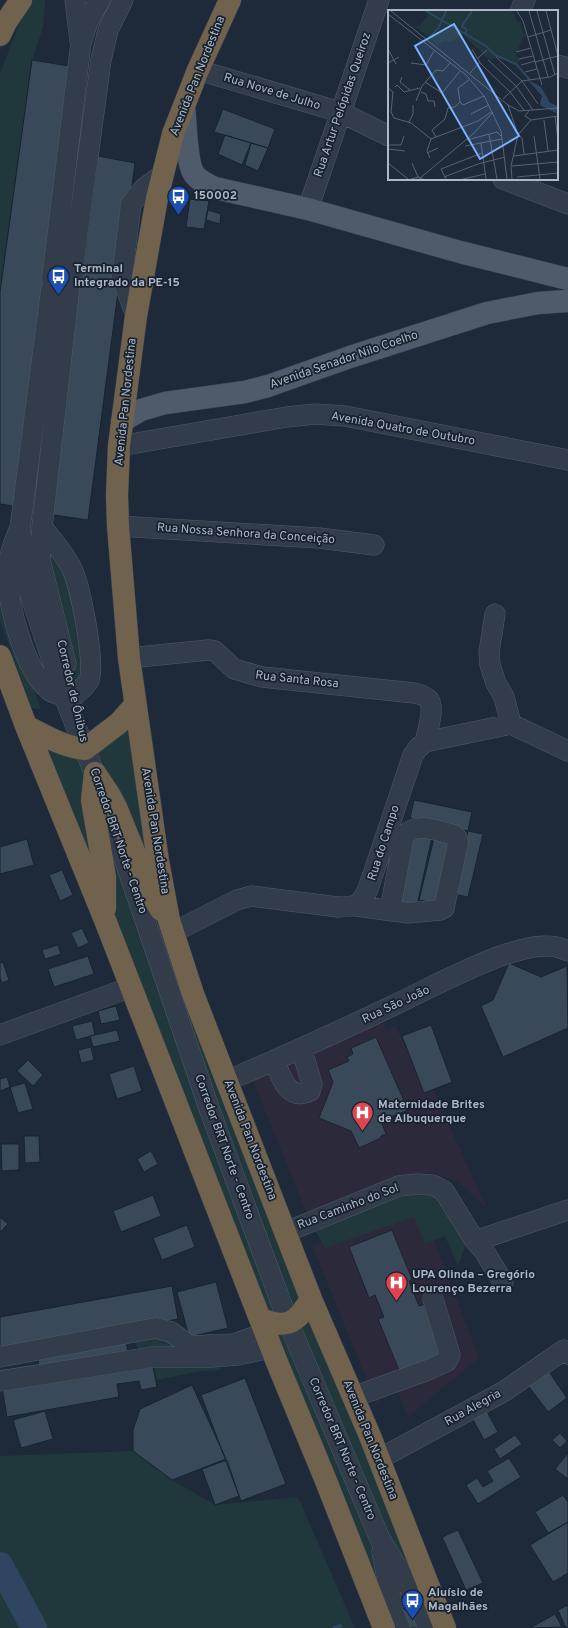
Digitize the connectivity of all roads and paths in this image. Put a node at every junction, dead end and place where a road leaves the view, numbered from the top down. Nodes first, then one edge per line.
1 (21, 0) edge
2 (74, 0) edge
3 (100, 0) edge
4 (123, 0) edge
5 (230, 0) edge
6 (379, 0) edge
7 (524, 0) edge
8 (520, 10) edge
9 (1, 24) edge
10 (81, 43) junction
11 (558, 65) edge
12 (568, 68) edge
13 (198, 70) junction
14 (184, 106) junction
15 (340, 112) junction
16 (388, 136) edge
17 (506, 180) edge
18 (568, 204) edge
19 (308, 209) junction
20 (568, 279) edge
21 (61, 286) junction
22 (568, 301) edge
23 (122, 421) junction
24 (119, 446) junction
25 (568, 460) edge
26 (42, 526) junction
27 (118, 526) junction
28 (374, 545) dead end
29 (495, 614) dead end
30 (0, 656) edge
31 (129, 658) junction
32 (69, 696) junction
33 (135, 705) junction
34 (511, 724) junction
35 (26, 726) junction
36 (425, 742) junction
37 (85, 748) junction
38 (568, 751) edge
39 (95, 773) junction
40 (356, 906) junction
41 (390, 910) junction
42 (105, 920) junction
43 (172, 926) junction
44 (568, 951) edge
45 (131, 987) junction
46 (0, 1035) edge
47 (301, 1048) junction
48 (274, 1060) junction
49 (227, 1081) junction
50 (568, 1210) edge
51 (286, 1232) junction
52 (475, 1241) junction
53 (503, 1282) dead end
54 (311, 1299) junction
55 (433, 1299) dead end
56 (289, 1324) junction
57 (266, 1333) junction
58 (567, 1350) edge
59 (0, 1357) edge
60 (0, 1381) edge
61 (353, 1396) junction
62 (379, 1459) junction
63 (380, 1539) junction
64 (384, 1628) edge
65 (400, 1628) edge
66 (428, 1628) edge
67 (445, 1628) edge

1 - 9 highway
2 - 10 street
3 - 10 street
4 - 21 street
5 - 13 highway, Avenida Pan Nordestina
6 - 15 street, Rua Artur Pelópidas Queiroz
7 - 8 street
10 - 21 street
11 - 12 street
13 - 14 highway, Avenida Pan Nordestina
13 - 15 street, Rua Nove de Julho
14 - 19 main road
14 - 23 highway, Avenida Pan Nordestina
15 - 16 street, Rua Nove de Julho
15 - 19 street, Rua Artur Pelópidas Queiroz
17 - 18 street
19 - 20 main road
21 - 26 street
21 - 32 street
22 - 23 main road, Avenida Senador Nilo Coelho
23 - 24 highway, Avenida Pan Nordestina
24 - 25 street, Avenida Quatro de Outubro
24 - 27 highway, Avenida Pan Nordestina
26 - 32 street, Corredor de Ônibus
26 - 32 street
27 - 28 street, Rua Nossa Senhora da Conceição
27 - 31 highway, Avenida Pan Nordestina
29 - 34 street
30 - 35 highway
31 - 33 highway, Avenida Pan Nordestina
31 - 36 street, Rua Santa Rosa
32 - 37 street, Corredor de Ônibus
33 - 37 highway
33 - 43 highway, Avenida Pan Nordestina
34 - 36 street
34 - 38 street
35 - 37 highway
35 - 42 highway
36 - 40 street, Rua do Campo
37 - 39 street, Corredor BRT Norte - Centro
39 - 42 highway
39 - 43 highway
39 - 56 street, Corredor BRT Norte - Centro
40 - 41 street
40 - 43 street
41 - 41 street
42 - 45 highway
43 - 49 highway, Avenida Pan Nordestina
44 - 47 street, Rua São João
45 - 46 street
45 - 57 highway
47 - 48 street, Rua São João
47 - 48 street
48 - 49 street, Rua São João
49 - 51 highway, Avenida Pan Nordestina
50 - 52 street
51 - 52 street, Rua Caminho do Sol
51 - 54 highway, Avenida Pan Nordestina
52 - 53 street, Rua Caminho do Sol
54 - 56 highway
54 - 61 highway, Avenida Pan Nordestina
55 - 61 street
56 - 57 highway
56 - 63 street, Corredor BRT Norte - Centro
57 - 59 street
57 - 60 street
57 - 64 highway
58 - 62 street, Rua Alegria
61 - 62 highway, Avenida Pan Nordestina
62 - 67 highway, Avenida Pan Nordestina
63 - 65 street, Corredor BRT Norte - Centro
63 - 66 street, Corredor BRT Norte - Centro

